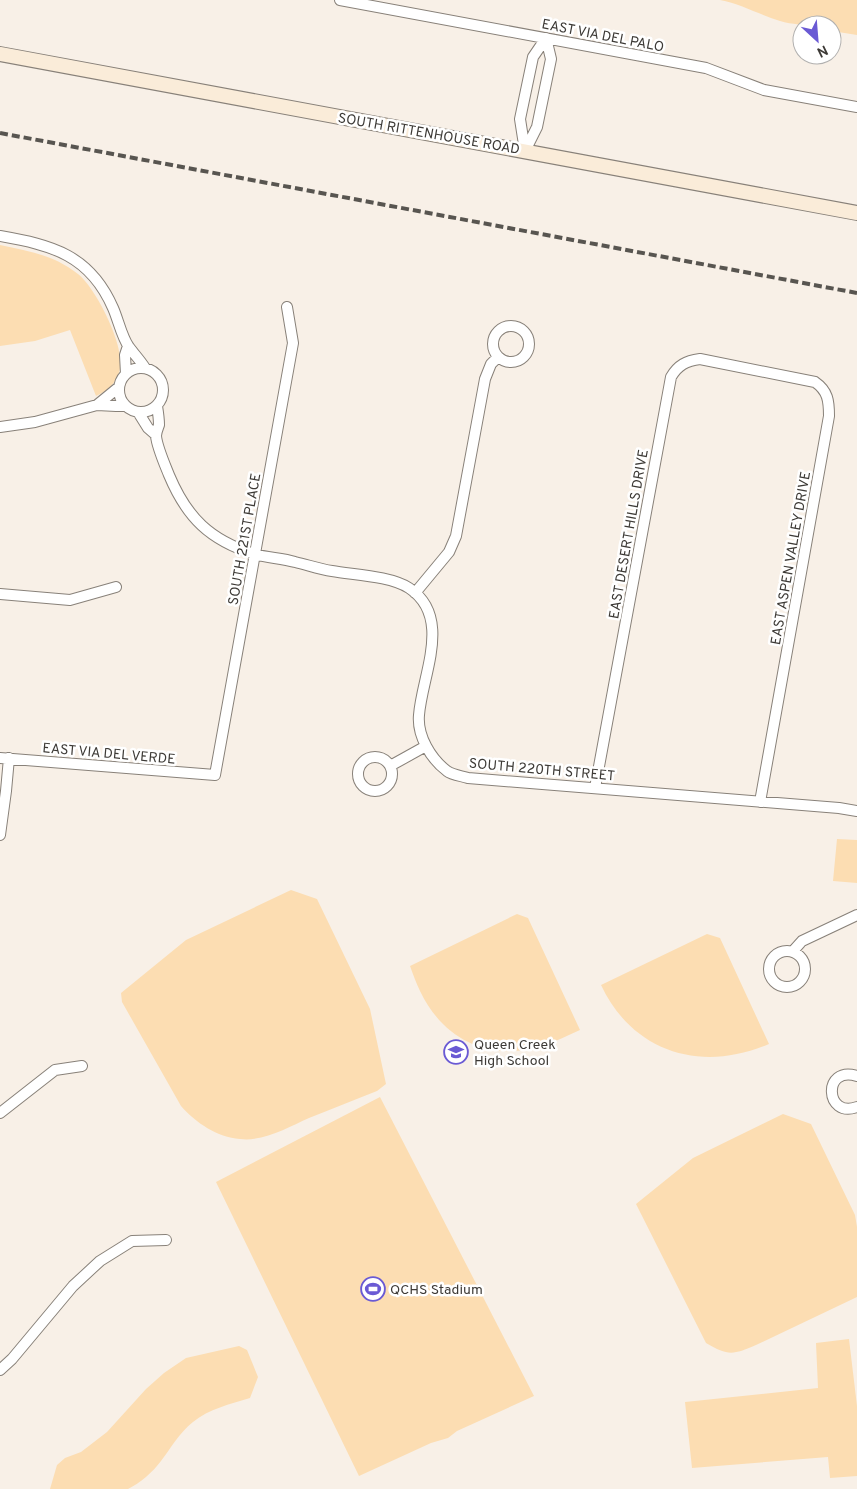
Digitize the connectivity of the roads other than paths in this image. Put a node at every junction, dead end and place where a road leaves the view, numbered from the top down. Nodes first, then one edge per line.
1 (340, 0) edge
2 (546, 38) junction
3 (0, 54) edge
4 (857, 107) edge
5 (525, 151) junction
6 (857, 213) edge
7 (0, 236) edge
8 (287, 307) dead end
9 (128, 346) junction
10 (498, 357) dead end
11 (146, 368) junction
12 (757, 370) joint
13 (126, 374) junction
14 (119, 387) junction
15 (97, 405) junction
16 (126, 406) junction
17 (157, 406) junction
18 (138, 412) junction
19 (0, 427) edge
20 (156, 435) junction
21 (255, 554) junction
22 (116, 587) dead end
23 (415, 593) junction
24 (0, 594) edge
25 (426, 746) junction
26 (4, 758) edge
27 (390, 766) dead end
28 (215, 775) joint
29 (595, 788) junction
30 (760, 802) junction
31 (857, 811) edge
32 (0, 835) edge
33 (857, 915) edge
34 (793, 951) dead end
35 (82, 1066) dead end
36 (857, 1076) edge
37 (857, 1107) edge
38 (0, 1113) edge
39 (166, 1240) dead end
40 (0, 1370) edge

1 - 2 street, EAST VIA DEL PALO
2 - 4 street, EAST VIA DEL PALO
2 - 5 street
2 - 5 street
3 - 5 main road, SOUTH RITTENHOUSE ROAD
5 - 6 main road, SOUTH RITTENHOUSE ROAD
7 - 9 street
8 - 21 street, SOUTH 221ST PLACE
9 - 11 street
9 - 13 street
10 - 23 street
11 - 13 street
11 - 17 street
12 - 29 street, EAST DESERT HILLS DRIVE
12 - 30 street, EAST ASPEN VALLEY DRIVE
13 - 14 street
14 - 15 street
14 - 16 street
15 - 16 street
15 - 19 street
16 - 18 street
17 - 18 street
17 - 20 street
18 - 20 street
20 - 21 street
21 - 23 street
21 - 28 street, SOUTH 221ST PLACE
22 - 24 street
23 - 25 street, SOUTH 220TH STREET
25 - 27 street
25 - 29 street, SOUTH 220TH STREET
26 - 28 street, EAST VIA DEL VERDE
26 - 32 street
29 - 30 street, SOUTH 220TH STREET
30 - 31 street, SOUTH 220TH STREET
33 - 34 street
35 - 38 street
36 - 37 street
39 - 40 street

